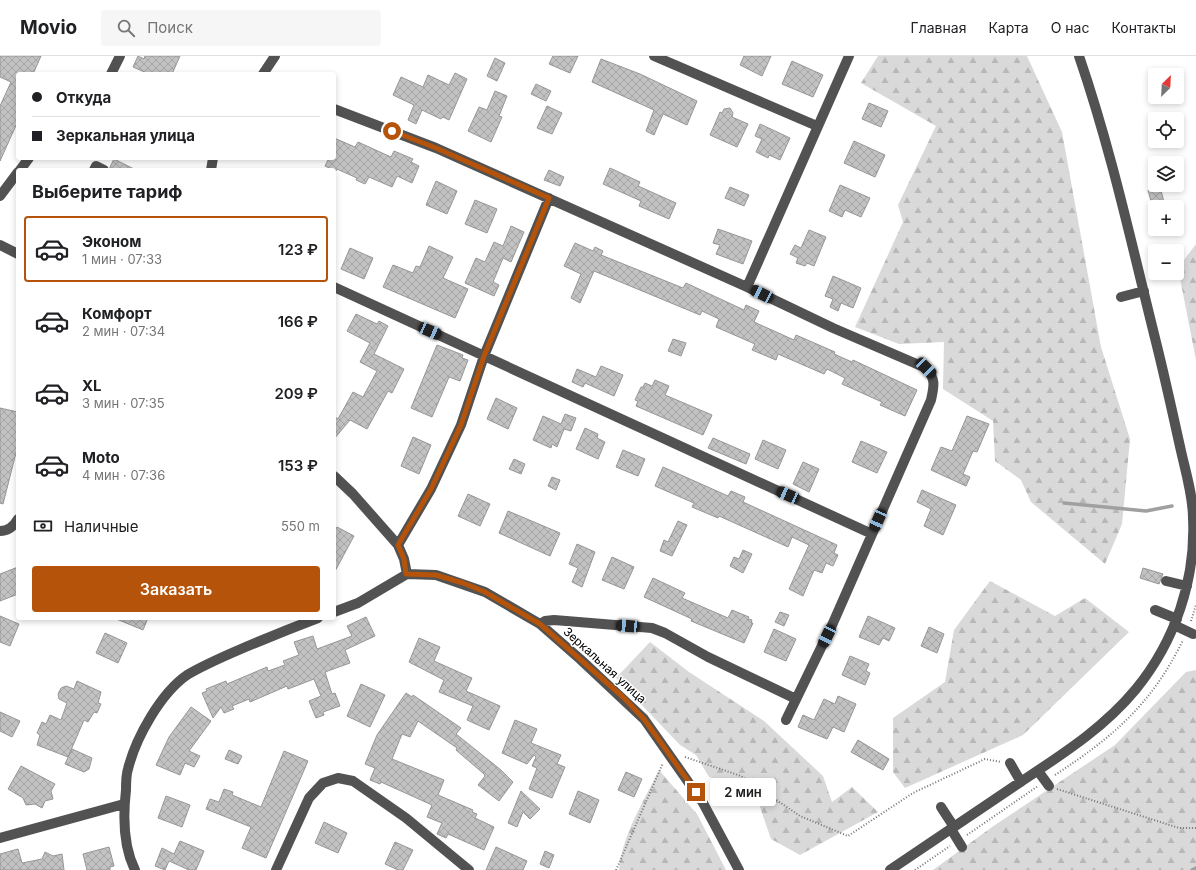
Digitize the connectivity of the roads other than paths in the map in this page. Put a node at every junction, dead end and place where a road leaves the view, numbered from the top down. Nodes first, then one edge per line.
1 (120, 56) edge
2 (276, 56) edge
3 (654, 56) edge
4 (849, 56) edge
5 (1079, 56) edge
6 (112, 72) edge
7 (264, 72) edge
8 (336, 110) edge
9 (817, 126) junction
10 (27, 160) edge
11 (21, 168) edge
12 (16, 175) edge
13 (0, 196) edge
14 (549, 198) junction
15 (0, 245) edge
16 (16, 253) edge
17 (747, 287) junction
18 (336, 288) edge
19 (1144, 291) junction
20 (1122, 297) dead end
21 (484, 356) junction
22 (1191, 476) edge
23 (336, 478) edge
24 (16, 522) edge
25 (0, 531) edge
26 (872, 534) junction
27 (398, 545) junction
28 (406, 574) junction
29 (1166, 581) dead end
30 (1187, 586) junction
31 (1155, 610) dead end
32 (336, 611) edge
33 (312, 620) edge
34 (1175, 622) junction
35 (540, 624) junction
36 (1193, 634) dead end
37 (796, 699) junction
38 (786, 720) dead end
39 (1010, 763) road end
40 (1038, 771) junction
41 (1021, 782) junction
42 (1049, 786) road end
43 (124, 804) junction
44 (941, 807) dead end
45 (952, 828) junction
46 (0, 838) edge
47 (962, 847) dead end
48 (135, 870) edge
49 (276, 870) edge
50 (469, 870) edge
51 (739, 870) edge
52 (890, 870) edge

1 - 6 street
2 - 7 street
3 - 9 street
4 - 9 street
5 - 19 street
8 - 14 street
9 - 17 street
10 - 11 street
12 - 13 street
14 - 17 street
14 - 21 street
15 - 16 street
17 - 26 street
18 - 21 street
19 - 20 street
19 - 22 street
21 - 26 street
21 - 27 street
22 - 30 street
23 - 27 street
24 - 25 street
26 - 37 street
27 - 28 street
28 - 32 street
28 - 35 street, Зеркальная улица
29 - 30 street
30 - 34 street
31 - 34 street
33 - 43 street
34 - 36 street
34 - 40 street
35 - 37 street
35 - 51 street, Зеркальная улица
37 - 38 street
39 - 41 street
40 - 41 street
40 - 42 street
41 - 45 street
43 - 46 street
43 - 48 street
44 - 45 street
45 - 47 street
45 - 52 street
49 - 50 street

